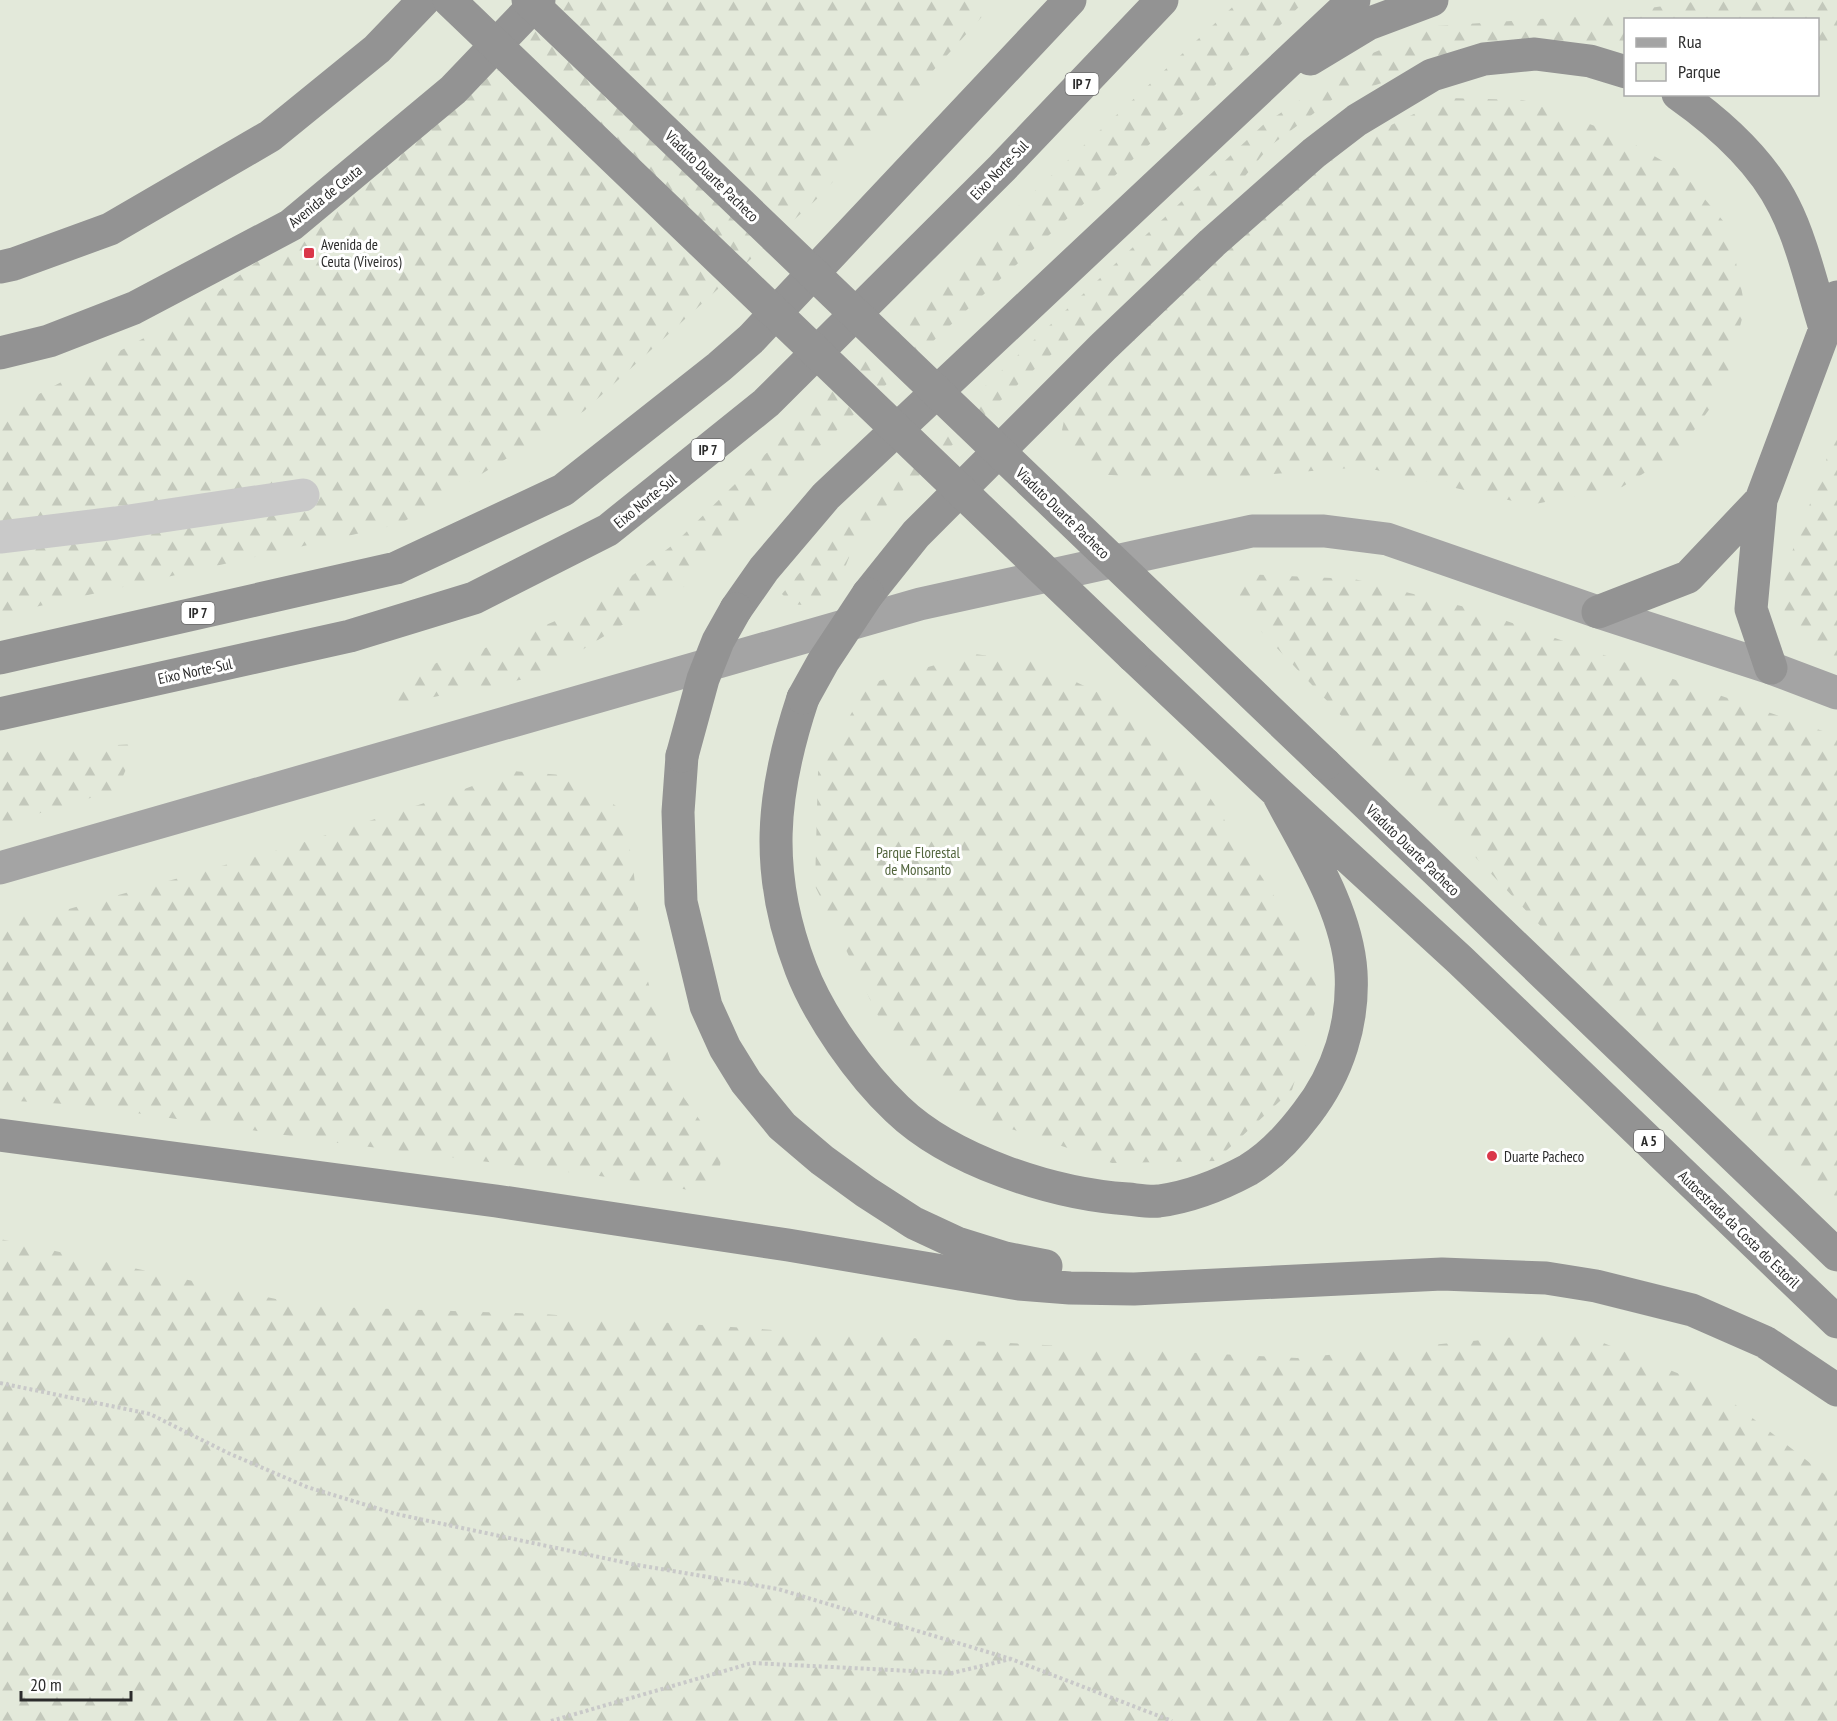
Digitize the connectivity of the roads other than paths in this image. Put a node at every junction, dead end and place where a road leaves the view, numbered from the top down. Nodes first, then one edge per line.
1 (424, 0) edge
2 (449, 0) edge
3 (528, 0) edge
4 (539, 0) edge
5 (1070, 0) edge
6 (1162, 0) edge
7 (1354, 0) edge
8 (1432, 0) edge
9 (1624, 71) edge
10 (1253, 93) junction
11 (1680, 96) edge
12 (0, 267) edge
13 (1837, 297) edge
14 (1825, 328) junction
15 (0, 353) edge
16 (303, 495) dead end
17 (1761, 500) junction
18 (0, 537) edge
19 (1598, 612) junction
20 (0, 658) edge
21 (1771, 668) junction
22 (1837, 693) edge
23 (0, 714) edge
24 (1277, 792) junction
25 (0, 868) edge
26 (1598, 1026) junction
27 (0, 1135) edge
28 (1837, 1223) edge
29 (1837, 1255) edge
30 (1208, 1286) junction
31 (1837, 1322) edge
32 (1837, 1390) edge

1 - 12 highway
2 - 24 highway, bridge
3 - 26 highway, Viaduto Duarte Pacheco, bridge
4 - 15 highway, Avenida de Ceuta
5 - 20 highway, IP 7
6 - 23 highway, Eixo Norte-Sul / IP 7
7 - 10 highway
8 - 10 highway
9 - 24 highway, bridge
10 - 30 highway, bridge
11 - 14 highway
13 - 14 highway
14 - 17 highway
16 - 18 lane
17 - 19 highway
17 - 21 highway
19 - 21 main road
19 - 25 main road
21 - 22 main road
24 - 31 highway, Autoestrada da Costa do Estoril / A 5
26 - 28 highway
26 - 29 highway
27 - 30 highway
30 - 32 highway

